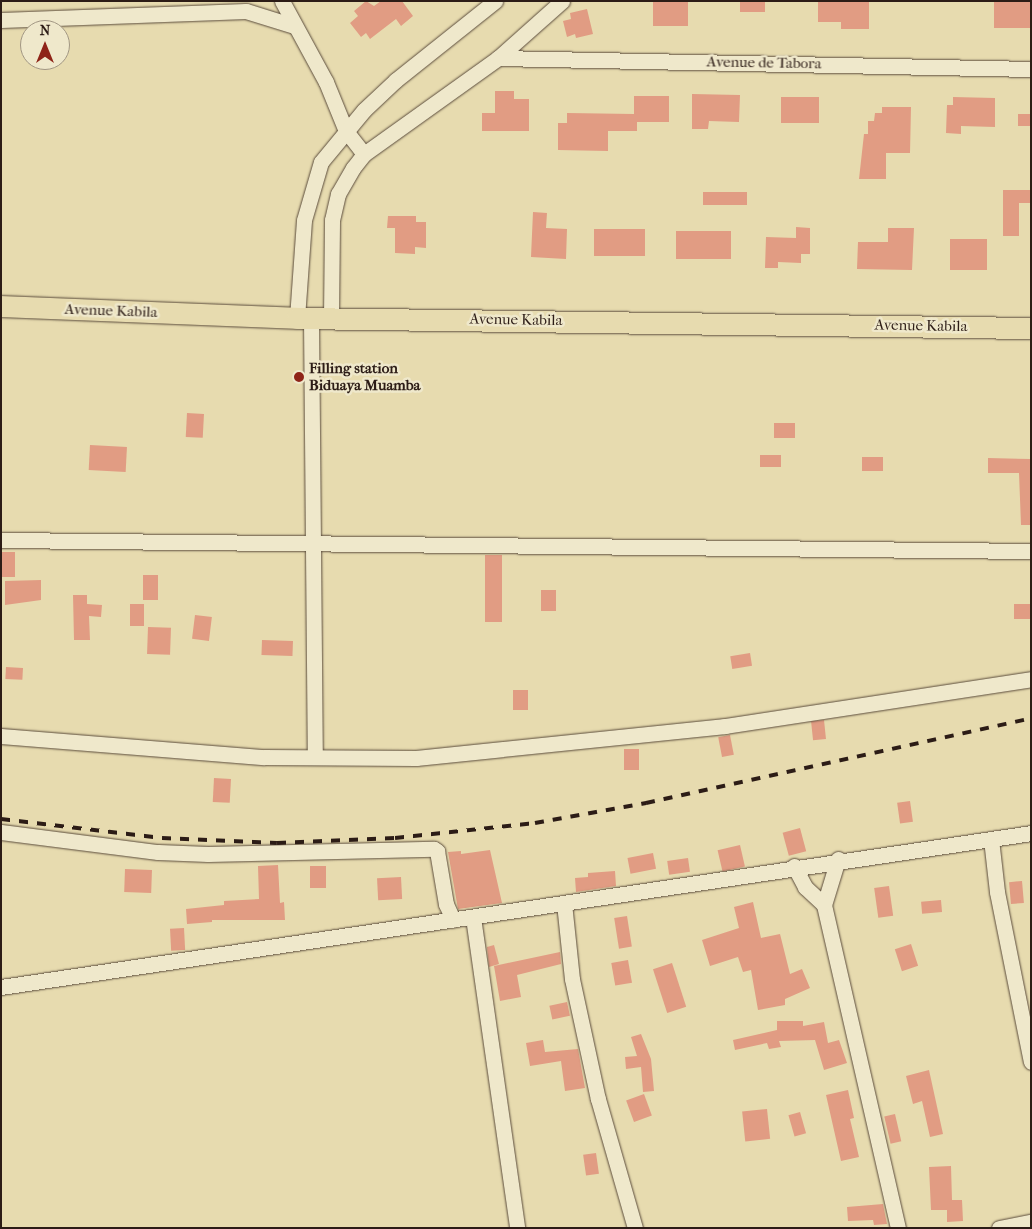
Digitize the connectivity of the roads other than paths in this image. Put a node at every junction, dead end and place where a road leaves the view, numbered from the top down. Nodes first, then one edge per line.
1 (282, 1) edge
2 (495, 1) edge
3 (562, 1) edge
4 (251, 6) edge
5 (1, 20) edge
6 (294, 26) junction
7 (498, 58) junction
8 (1031, 69) edge
9 (346, 130) junction
10 (364, 154) junction
11 (1, 306) edge
12 (313, 318) junction
13 (1031, 328) edge
14 (1, 540) edge
15 (314, 544) junction
16 (1031, 551) edge
17 (1031, 679) edge
18 (1, 736) edge
19 (315, 757) junction
20 (1, 832) edge
21 (1031, 833) edge
22 (991, 839) junction
23 (838, 859) junction
24 (794, 866) junction
25 (564, 903) junction
26 (824, 906) junction
27 (473, 917) junction
28 (453, 920) junction
29 (1, 987) edge
30 (1031, 1062) edge
31 (1031, 1222) edge
32 (517, 1228) edge
33 (635, 1228) edge
34 (898, 1228) edge
35 (999, 1228) edge

1 - 6 street
2 - 9 street
3 - 7 street
4 - 5 street
4 - 6 street
6 - 9 street
7 - 8 street, Avenue de Tabora
7 - 10 street
9 - 10 street
9 - 12 street
10 - 12 street
11 - 12 highway, Avenue Kabila
12 - 13 highway, Avenue Kabila
12 - 15 street
14 - 15 street
15 - 16 street
15 - 19 street
17 - 19 street
18 - 19 street
20 - 28 street
21 - 22 street
22 - 23 street
22 - 30 street
23 - 24 street
23 - 26 street
24 - 25 street
24 - 26 street
25 - 27 street
25 - 33 street
26 - 34 street
27 - 28 street
27 - 32 street
28 - 29 street
31 - 35 street

